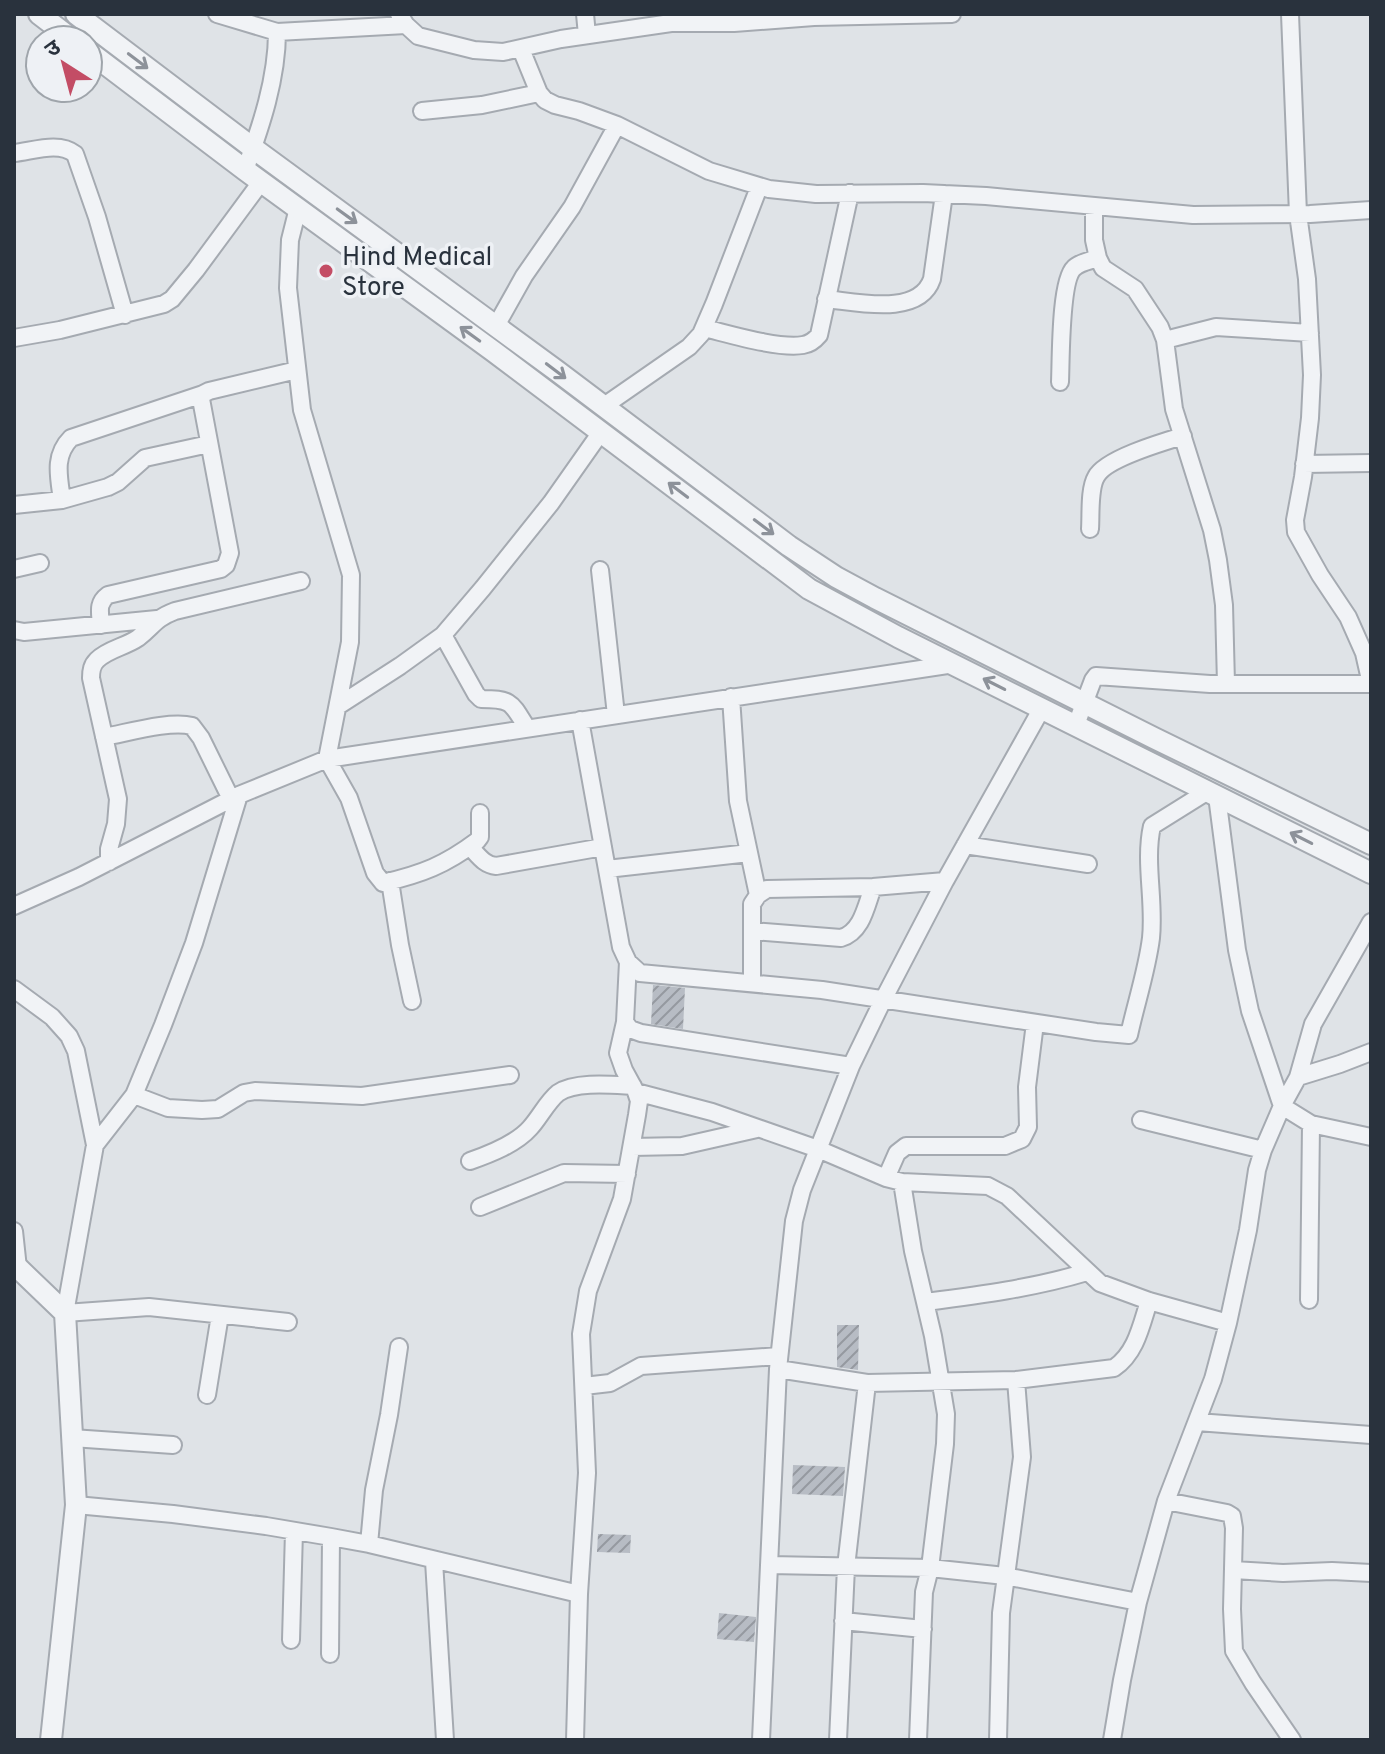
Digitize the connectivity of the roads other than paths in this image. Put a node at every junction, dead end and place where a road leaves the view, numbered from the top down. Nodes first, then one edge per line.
1 (76, 14) edge
2 (217, 14) edge
3 (585, 14) edge
4 (952, 14) edge
5 (1290, 14) edge
6 (402, 20) edge
7 (277, 32) junction
8 (587, 35) junction
9 (521, 49) junction
10 (104, 63) edge
11 (539, 93) junction
12 (422, 111) dead end
13 (617, 125) junction
14 (253, 148) junction
15 (14, 153) edge
16 (253, 176) junction
17 (759, 187) junction
18 (850, 193) junction
19 (944, 194) junction
20 (1094, 207) junction
21 (298, 208) junction
22 (1371, 210) edge
23 (1298, 214) junction
24 (1098, 258) junction
25 (826, 299) junction
26 (125, 315) junction
27 (496, 326) junction
28 (704, 328) junction
29 (1310, 333) junction
30 (14, 338) edge
31 (1165, 340) junction
32 (297, 370) junction
33 (1060, 382) dead end
34 (203, 394) junction
35 (604, 406) junction
36 (601, 432) junction
37 (1183, 436) junction
38 (209, 444) junction
39 (1371, 463) edge
40 (1304, 464) junction
41 (62, 500) junction
42 (14, 505) edge
43 (1090, 529) dead end
44 (40, 563) dead end
45 (14, 569) edge
46 (600, 570) dead end
47 (301, 581) dead end
48 (157, 619) junction
49 (101, 625) junction
50 (14, 630) edge
51 (443, 635) junction
52 (954, 664) junction
53 (1226, 684) junction
54 (1371, 684) edge
55 (731, 697) junction
56 (1085, 703) junction
57 (338, 706) junction
58 (1042, 708) junction
59 (616, 715) junction
60 (580, 720) junction
61 (1076, 725) junction
62 (527, 728) junction
63 (104, 737) junction
64 (327, 759) junction
65 (1213, 794) junction
66 (235, 797) junction
67 (480, 813) dead end
68 (1371, 844) edge
69 (965, 845) junction
70 (470, 847) junction
71 (603, 847) junction
72 (749, 853) junction
73 (109, 862) junction
74 (1088, 864) dead end
75 (607, 869) junction
76 (1371, 873) edge
77 (390, 881) junction
78 (945, 881) junction
79 (873, 887) junction
80 (758, 895) junction
81 (14, 906) edge
82 (1371, 922) edge
83 (752, 931) junction
84 (628, 962) junction
85 (752, 982) junction
86 (14, 989) edge
87 (883, 1000) junction
88 (412, 1001) dead end
89 (625, 1022) junction
90 (1035, 1023) junction
91 (1371, 1052) edge
92 (851, 1066) junction
93 (510, 1075) dead end
94 (1298, 1077) junction
95 (635, 1089) junction
96 (134, 1095) junction
97 (1282, 1106) junction
98 (1141, 1120) dead end
99 (1311, 1124) junction
100 (759, 1129) junction
101 (1371, 1137) edge
102 (95, 1145) junction
103 (632, 1147) junction
104 (818, 1149) junction
105 (1263, 1150) junction
106 (470, 1161) dead end
107 (627, 1174) junction
108 (894, 1180) junction
109 (480, 1207) dead end
110 (14, 1231) edge
111 (1087, 1272) junction
112 (19, 1273) edge
113 (1309, 1300) dead end
114 (1149, 1301) junction
115 (926, 1302) junction
116 (65, 1313) junction
117 (220, 1315) junction
118 (288, 1322) dead end
119 (1228, 1323) junction
120 (399, 1347) dead end
121 (779, 1363) junction
122 (1016, 1380) junction
123 (867, 1383) junction
124 (942, 1383) junction
125 (584, 1386) junction
126 (207, 1395) dead end
127 (1197, 1422) junction
128 (1371, 1435) edge
129 (72, 1438) junction
130 (173, 1445) dead end
131 (1166, 1501) junction
132 (76, 1505) junction
133 (294, 1531) junction
134 (331, 1537) junction
135 (369, 1544) junction
136 (434, 1561) junction
137 (769, 1565) junction
138 (846, 1567) junction
139 (930, 1568) junction
140 (1233, 1570) junction
141 (1371, 1573) edge
142 (1005, 1576) junction
143 (579, 1594) junction
144 (1138, 1602) junction
145 (843, 1621) junction
146 (923, 1629) junction
147 (291, 1640) dead end
148 (330, 1654) dead end
149 (51, 1740) edge
150 (445, 1740) edge
151 (575, 1740) edge
152 (761, 1740) edge
153 (838, 1740) edge
154 (918, 1740) edge
155 (998, 1740) edge
156 (1112, 1740) edge
157 (1292, 1740) edge

1 -> 14 street
2 - 7 street
3 - 8 street
4 - 8 street
5 - 23 street
6 - 7 street
6 - 9 street
7 - 14 street
8 - 9 street
9 - 11 street
10 - 16 street
11 - 12 street
11 - 13 street
13 - 17 street
13 - 27 street
14 - 16 street
14 -> 27 street
15 - 26 street
16 - 21 street
16 - 26 street
17 - 18 street
17 - 28 street
18 - 19 street
18 - 25 street
19 - 20 street
19 - 25 street
20 - 23 street
20 - 24 street
21 - 32 street
36 -> 21 street
22 - 23 street
23 - 29 street
24 - 31 street
24 - 33 street
25 - 28 street
26 - 30 street
27 -> 35 street
28 - 35 street
29 - 31 street
29 - 40 street
31 - 37 street
32 - 34 street
32 - 57 street
34 - 38 street
34 - 41 street
35 -> 56 street
36 - 51 street
52 -> 36 street
37 - 43 street
37 - 53 street
38 - 41 street
38 - 49 street
39 - 40 street
40 - 54 street
41 - 42 street
44 - 45 street
46 - 59 street
47 - 48 street
48 - 49 street
48 - 63 street
49 - 50 street
51 - 57 street
51 - 62 street
52 - 55 street
58 -> 52 street
53 - 54 street
53 - 56 street
55 - 59 street
55 - 72 street
56 - 61 street
56 - 68 street
57 - 64 street
58 - 61 street
58 - 69 street
59 - 60 street
60 - 62 street
60 - 71 street
61 - 65 street
62 - 64 street
63 - 66 street
63 - 73 street
64 - 66 street
64 - 77 street
76 -> 65 street
65 - 90 street
65 - 97 street
66 - 73 street
66 - 96 street
67 - 70 street
69 - 74 street
69 - 78 street
70 - 71 street
70 - 77 street
71 - 75 street
72 - 75 street
72 - 80 street
73 - 81 street
75 - 84 street
77 - 88 street
78 - 79 street
78 - 87 street
79 - 80 street
79 - 83 street
80 - 83 street
82 - 94 street
83 - 85 street
84 - 85 street
84 - 89 street
85 - 87 street
86 - 102 street
87 - 90 street
87 - 92 street
89 - 92 street
89 - 95 street
90 - 108 street
91 - 94 street
92 - 104 street
93 - 96 street
94 - 97 street
95 - 100 street
95 - 103 street
95 - 106 street
96 - 102 street
97 - 99 street
97 - 105 street
98 - 105 street
99 - 101 street
99 - 113 street
100 - 103 street
100 - 104 street
102 - 116 street
103 - 107 street
104 - 108 street
104 - 121 street
105 - 119 street
107 - 109 street
107 - 125 street
108 - 111 street
108 - 115 street
110 - 112 street
111 - 114 street
111 - 115 street
112 - 116 street
114 - 119 street
114 - 122 street
115 - 124 street
116 - 117 street
116 - 129 street
117 - 118 street
117 - 126 street
119 - 127 street
120 - 135 street
121 - 123 street
121 - 125 street
121 - 137 street
122 - 124 street
122 - 142 street
123 - 124 street
123 - 138 street
124 - 139 street
125 - 143 street
127 - 128 street
127 - 131 street
129 - 130 street
129 - 132 street
131 - 140 street
131 - 144 street
132 - 133 street
132 - 149 street
133 - 134 street
133 - 147 street
134 - 135 street
134 - 148 street
135 - 136 street
136 - 143 street
136 - 150 street
137 - 138 street
137 - 152 street
138 - 139 street
138 - 145 street
139 - 142 street
139 - 146 street
140 - 141 street
140 - 157 street
142 - 144 street
142 - 155 street
143 - 151 street
144 - 156 street
145 - 146 street
145 - 153 street
146 - 154 street

